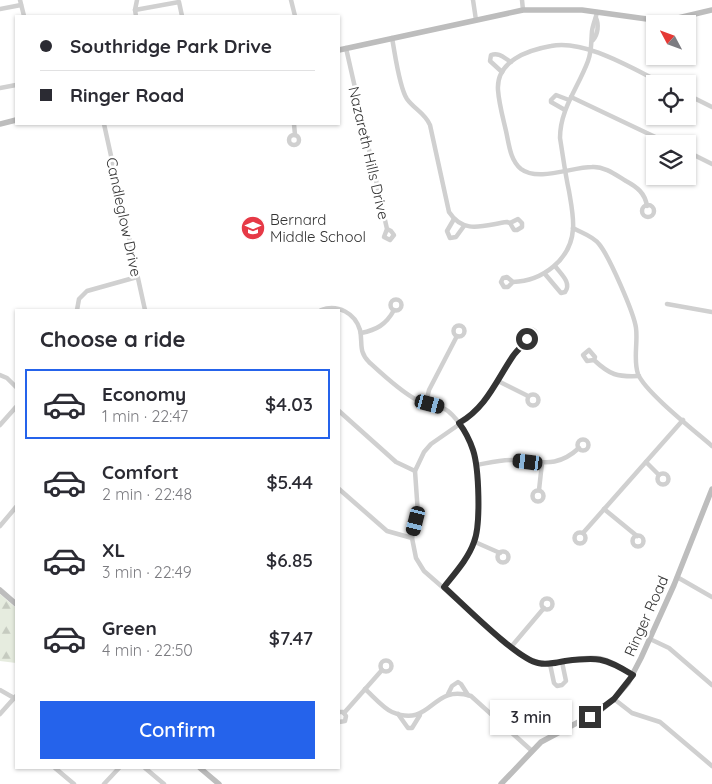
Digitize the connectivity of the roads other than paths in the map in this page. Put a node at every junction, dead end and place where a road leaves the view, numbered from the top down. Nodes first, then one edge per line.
1 (137, 0) edge
2 (291, 0) edge
3 (473, 0) edge
4 (522, 0) edge
5 (20, 2) edge
6 (0, 9) edge
7 (135, 10) junction
8 (523, 10) junction
9 (712, 10) edge
10 (24, 15) edge
11 (136, 15) edge
12 (182, 15) edge
13 (296, 15) edge
14 (596, 15) junction
15 (476, 20) junction
16 (392, 38) junction
17 (346, 48) junction
18 (340, 50) edge
19 (591, 50) junction
20 (511, 62) junction
21 (502, 72) junction
22 (646, 76) edge
23 (15, 85) edge
24 (0, 88) edge
25 (570, 99) junction
26 (696, 99) edge
27 (712, 107) edge
28 (565, 110) junction
29 (15, 120) edge
30 (0, 124) edge
31 (104, 125) edge
32 (294, 125) edge
33 (295, 135) dead end
34 (650, 135) edge
35 (696, 156) edge
36 (712, 164) edge
37 (565, 171) junction
38 (647, 206) dead end
39 (454, 219) junction
40 (510, 222) dead end
41 (464, 226) junction
42 (573, 228) junction
43 (387, 229) dead end
44 (555, 266) junction
45 (545, 274) junction
46 (137, 277) junction
47 (513, 282) dead end
48 (667, 304) dead end
49 (77, 309) edge
50 (144, 309) edge
51 (340, 310) edge
52 (394, 310) dead end
53 (712, 312) edge
54 (360, 333) junction
55 (457, 336) dead end
56 (528, 340) dead end
57 (594, 360) dead end
58 (0, 375) edge
59 (639, 376) junction
60 (498, 381) junction
61 (15, 386) edge
62 (528, 396) dead end
63 (426, 403) junction
64 (15, 408) edge
65 (340, 412) edge
66 (682, 420) junction
67 (459, 423) junction
68 (0, 425) edge
69 (712, 446) edge
70 (579, 448) dead end
71 (646, 462) junction
72 (542, 464) junction
73 (476, 465) junction
74 (415, 470) junction
75 (659, 474) dead end
76 (712, 489) edge
77 (538, 490) dead end
78 (340, 491) edge
79 (15, 508) edge
80 (604, 509) junction
81 (0, 526) edge
82 (583, 533) dead end
83 (637, 536) dead end
84 (412, 538) junction
85 (475, 542) junction
86 (500, 553) dead end
87 (677, 576) junction
88 (444, 587) junction
89 (0, 590) edge
90 (712, 597) edge
91 (15, 603) edge
92 (544, 608) dead end
93 (650, 639) junction
94 (510, 647) junction
95 (562, 662) junction
96 (550, 664) junction
97 (382, 670) dead end
98 (633, 675) junction
99 (711, 681) edge
100 (366, 689) junction
101 (0, 690) edge
102 (448, 694) junction
103 (468, 695) junction
104 (15, 697) edge
105 (614, 699) junction
106 (342, 712) edge
107 (0, 714) edge
108 (398, 714) junction
109 (420, 714) junction
110 (340, 722) edge
111 (532, 751) junction
112 (712, 766) edge
113 (56, 769) edge
114 (118, 769) edge
115 (146, 769) edge
116 (201, 769) edge
117 (74, 784) edge
118 (104, 784) edge
119 (164, 784) edge
120 (219, 784) edge
121 (501, 784) edge

1 - 7 street
2 - 13 street
3 - 15 street
4 - 8 street
5 - 6 street
5 - 10 street
7 - 11 street
7 - 12 street
8 - 14 street
8 - 15 street
9 - 14 street
14 - 19 street
15 - 16 street
16 - 17 street
16 - 39 street
17 - 18 street
17 - 43 street, Nazareth Hills Drive
19 - 20 street
19 - 22 street
19 - 25 street
20 - 21 street
20 - 21 street
21 - 37 street
23 - 24 street
25 - 28 street
25 - 28 street
25 - 34 street
26 - 27 street
28 - 37 street
29 - 30 street
31 - 46 street, Candleglow Drive
32 - 33 street
35 - 36 street
37 - 38 street
37 - 42 street
39 - 41 street
39 - 41 street
40 - 41 street
42 - 44 street
42 - 59 street
44 - 45 street
44 - 45 street
45 - 47 street
46 - 49 street
46 - 50 street, Candleglow Drive
48 - 53 street
51 - 54 street
52 - 54 street
54 - 63 street
55 - 63 street
56 - 60 street
57 - 59 street
58 - 61 street
59 - 66 street
60 - 62 street
60 - 67 street
63 - 67 street
64 - 68 street
65 - 74 street
66 - 69 street
66 - 71 street
67 - 73 street
67 - 74 street
70 - 72 street
71 - 75 street
71 - 80 street
72 - 73 street
72 - 77 street
73 - 85 street
74 - 84 street
76 - 87 street, Ringer Road
78 - 84 street
79 - 81 street
80 - 82 street
80 - 83 street
84 - 88 street
85 - 86 street
85 - 88 street
87 - 90 street
87 - 93 street, Ringer Road
88 - 94 street
89 - 91 street
92 - 94 street
93 - 98 street, Ringer Road
93 - 99 street
94 - 96 street
95 - 96 street
95 - 96 street
95 - 98 street
97 - 100 street
98 - 105 street, Ringer Road
100 - 106 street
100 - 108 street
101 - 104 street
102 - 103 street
102 - 103 street
102 - 109 street
103 - 111 street
104 - 107 street
105 - 111 street, Ringer Road
105 - 112 street
106 - 110 street
108 - 109 street
108 - 109 street
111 - 121 street, Ringer Road
113 - 117 street
114 - 118 street
115 - 119 street
116 - 120 street

